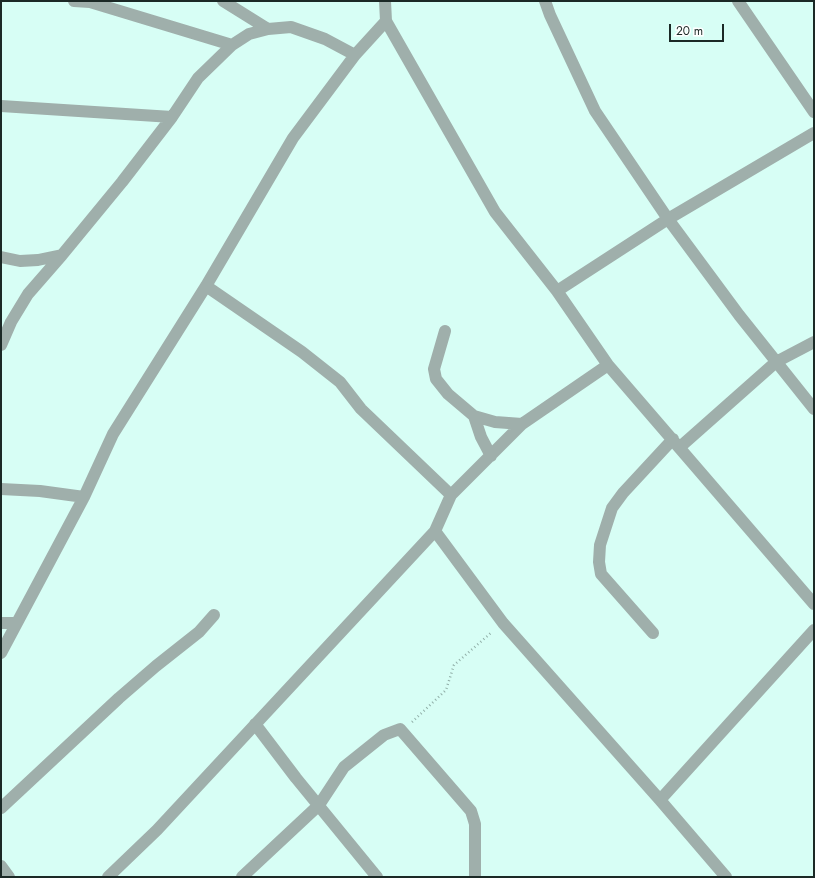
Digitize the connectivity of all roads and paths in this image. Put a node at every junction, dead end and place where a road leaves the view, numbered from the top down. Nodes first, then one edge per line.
1 (74, 1) edge
2 (223, 1) edge
3 (385, 1) edge
4 (545, 1) edge
5 (738, 1) edge
6 (386, 21) junction
7 (268, 29) junction
8 (232, 45) junction
9 (355, 55) junction
10 (1, 106) edge
11 (814, 112) edge
12 (172, 117) junction
13 (814, 133) edge
14 (668, 219) junction
15 (62, 255) junction
16 (1, 258) edge
17 (206, 286) junction
18 (557, 291) junction
19 (445, 331) dead end
20 (814, 342) edge
21 (1, 345) edge
22 (776, 362) junction
23 (608, 365) junction
24 (814, 409) edge
25 (474, 416) junction
26 (522, 424) junction
27 (677, 443) junction
28 (491, 456) junction
29 (1, 489) edge
30 (451, 495) junction
31 (84, 497) junction
32 (435, 531) junction
33 (814, 604) edge
34 (214, 615) dead end
35 (1, 623) edge
36 (17, 623) junction
37 (503, 623) junction
38 (814, 630) edge
39 (654, 633) dead end
40 (1, 653) edge
41 (255, 724) junction
42 (400, 730) junction
43 (660, 800) junction
44 (319, 805) junction
45 (1, 808) edge
46 (1, 866) edge
47 (9, 877) edge
48 (108, 877) edge
49 (242, 877) edge
50 (378, 877) edge
51 (475, 877) edge
52 (726, 877) edge

1 - 8 street
2 - 7 street
3 - 6 street
4 - 14 street
5 - 11 street
6 - 9 street
6 - 18 street
7 - 8 street
7 - 9 street
8 - 12 street
9 - 17 street
10 - 12 street
12 - 15 street
13 - 14 street
14 - 18 street
14 - 22 street
15 - 16 street
15 - 21 street
17 - 30 street
17 - 31 street
18 - 23 street
19 - 25 street
20 - 22 street
22 - 24 street
22 - 27 street
23 - 26 street
23 - 27 street
25 - 26 street
25 - 28 street
26 - 28 street
27 - 33 street
27 - 39 street
28 - 30 street
29 - 31 street
30 - 32 street
31 - 36 street
32 - 37 street
32 - 41 street
34 - 45 street
35 - 36 street
36 - 40 street
37 - 42 path
37 - 43 street
38 - 43 street
41 - 44 street
41 - 48 street
42 - 44 street
42 - 51 street
43 - 52 street
44 - 49 street
44 - 50 street
46 - 47 street

